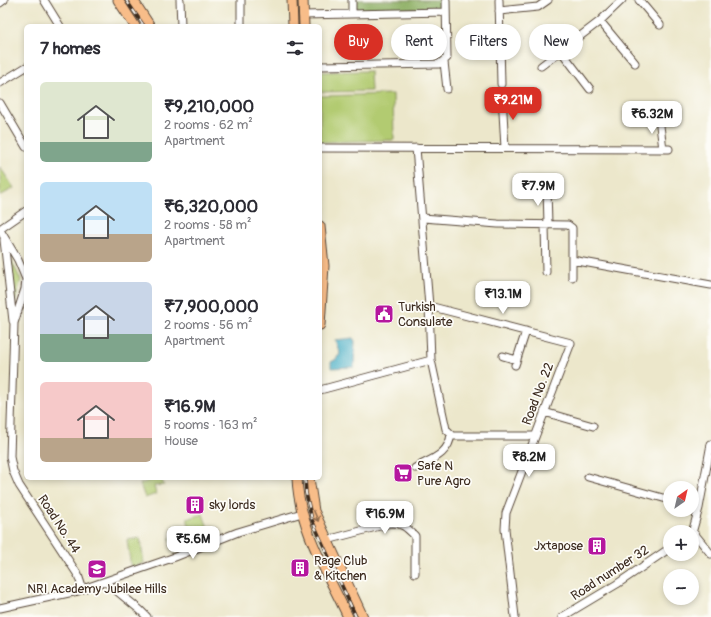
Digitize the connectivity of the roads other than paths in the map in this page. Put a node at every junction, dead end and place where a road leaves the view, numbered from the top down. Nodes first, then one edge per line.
1 (4, 0) edge
2 (44, 0) edge
3 (118, 0) edge
4 (133, 0) edge
5 (180, 0) edge
6 (241, 0) edge
7 (292, 0) edge
8 (303, 0) edge
9 (352, 0) edge
10 (446, 0) edge
11 (499, 0) edge
12 (548, 0) edge
13 (622, 0) edge
14 (639, 0) edge
15 (0, 2) edge
16 (499, 10) junction
17 (446, 12) junction
18 (352, 13) junction
19 (303, 15) junction
20 (144, 18) junction
21 (600, 20) junction
22 (59, 24) edge
23 (133, 24) edge
24 (135, 24) edge
25 (148, 24) edge
26 (182, 24) edge
27 (241, 24) edge
28 (293, 24) edge
29 (304, 24) edge
30 (660, 24) dead end
31 (583, 34) edge
32 (549, 60) edge
33 (568, 60) edge
34 (444, 62) junction
35 (635, 63) dead end
36 (322, 66) edge
37 (541, 66) dead end
38 (24, 67) edge
39 (0, 82) edge
40 (501, 84) dead end
41 (447, 89) dead end
42 (590, 89) dead end
43 (502, 95) dead end
44 (0, 103) edge
45 (659, 118) dead end
46 (24, 130) edge
47 (18, 134) junction
48 (24, 144) edge
49 (322, 148) edge
50 (416, 148) junction
51 (505, 148) junction
52 (547, 189) dead end
53 (24, 212) edge
54 (423, 218) junction
55 (546, 224) junction
56 (0, 230) edge
57 (4, 238) junction
58 (322, 246) edge
59 (572, 260) junction
60 (546, 272) dead end
61 (24, 274) edge
62 (572, 277) dead end
63 (711, 285) edge
64 (24, 292) edge
65 (322, 296) edge
66 (429, 306) junction
67 (14, 323) junction
68 (526, 331) junction
69 (503, 356) dead end
70 (431, 360) junction
71 (322, 389) edge
72 (544, 412) junction
73 (593, 426) dead end
74 (451, 434) junction
75 (535, 436) junction
76 (711, 444) edge
77 (415, 468) dead end
78 (588, 477) dead end
79 (297, 480) edge
80 (309, 480) edge
81 (699, 491) edge
82 (663, 498) edge
83 (302, 513) junction
84 (327, 540) junction
85 (699, 540) edge
86 (332, 551) junction
87 (663, 553) edge
88 (711, 554) edge
89 (319, 556) junction
90 (415, 573) dead end
91 (106, 582) junction
92 (80, 590) junction
93 (0, 608) edge
94 (147, 617) edge
95 (347, 617) edge
96 (362, 617) edge
97 (515, 617) edge
98 (562, 617) edge

1 - 15 street
2 - 22 street
3 - 23 main road
4 - 20 main road
5 - 26 street
6 - 27 street
7 - 28 main road
8 - 19 main road
9 - 18 street
10 - 17 street
11 - 16 street
12 - 16 street
13 - 21 street
14 - 30 street
16 - 40 street
17 - 18 street
17 - 34 street
18 - 19 street
19 - 29 main road
20 - 24 main road
20 - 25 main road
21 - 31 street
21 - 35 street
32 - 37 street
33 - 42 street
34 - 36 street
34 - 41 street
38 - 39 street
43 - 51 street
44 - 47 street
45 - 51 street
46 - 47 street
47 - 48 street
49 - 50 street
50 - 51 street
50 - 54 street
52 - 55 street
53 - 56 street
54 - 55 street
54 - 66 street
55 - 59 street
55 - 60 street
56 - 57 street, Road No. 44
57 - 61 street, Road No. 44
57 - 67 street
58 - 65 main road
59 - 62 street
59 - 63 street
64 - 67 street, Road No. 44
66 - 68 street
66 - 70 street
67 - 92 street, Road No. 44
68 - 69 street
68 - 72 street, Road No. 22
70 - 71 street
70 - 74 street
72 - 73 street
72 - 75 street, Road No. 22
74 - 75 street
74 - 77 street
75 - 97 street, Road No. 22
76 - 81 street
78 - 82 street
79 - 83 main road
80 -> 84 main road
83 - 89 main road
83 - 91 street
84 - 86 main road
84 - 90 street
85 - 88 street
86 - 89 main road
86 - 96 main road
87 - 98 street, Road number 32
89 - 95 main road
91 - 92 street
91 - 94 street
92 - 93 street

